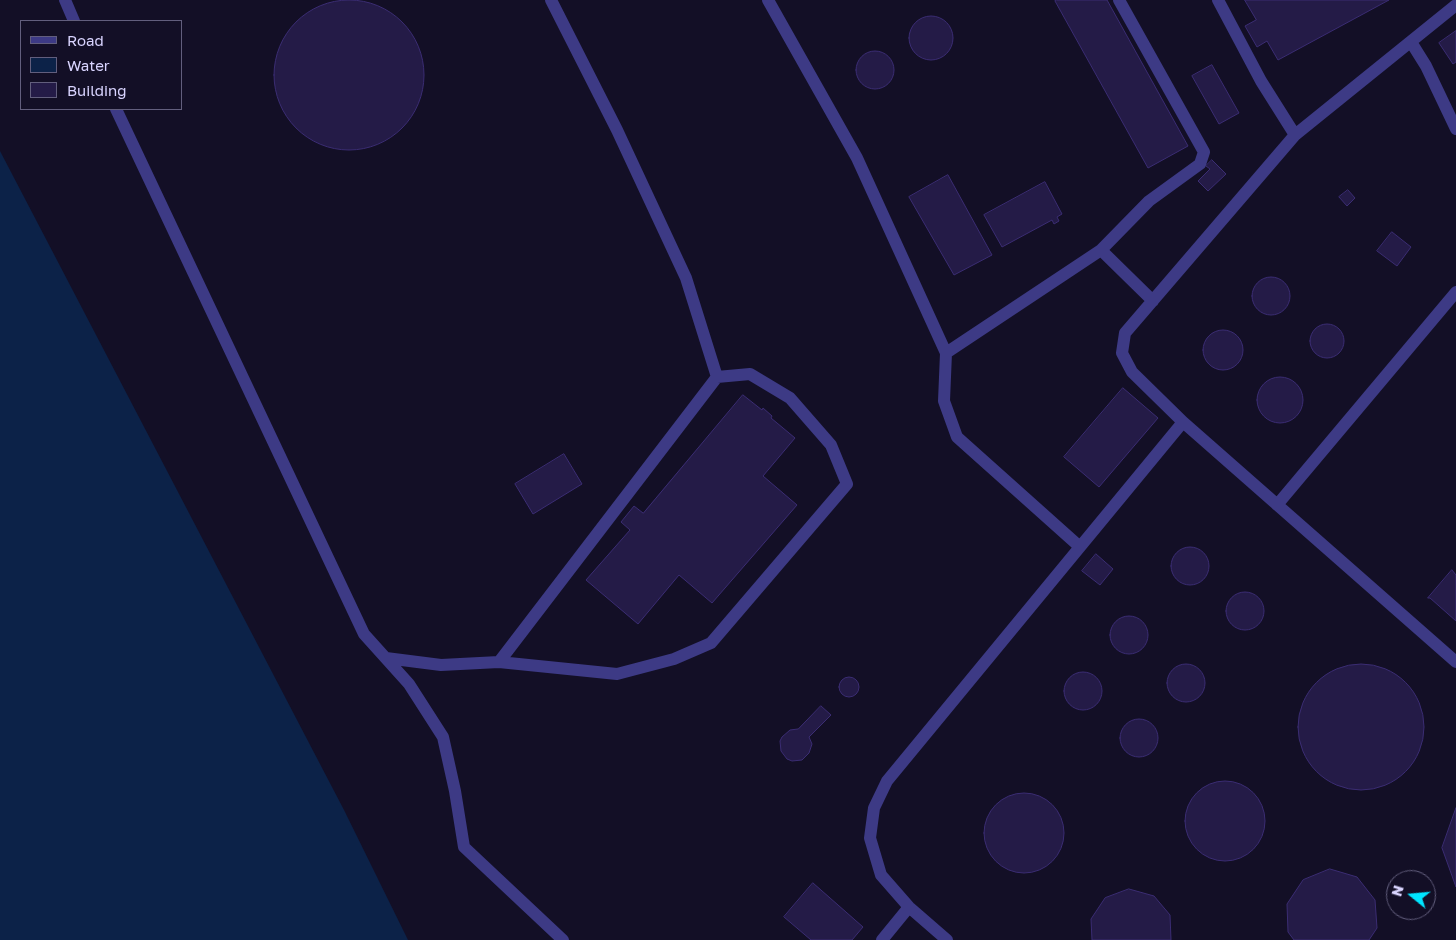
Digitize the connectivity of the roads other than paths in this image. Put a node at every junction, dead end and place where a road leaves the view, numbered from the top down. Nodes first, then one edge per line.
1 (65, 0) edge
2 (551, 0) edge
3 (768, 0) edge
4 (1118, 0) edge
5 (1218, 0) edge
6 (1450, 5) edge
7 (74, 20) edge
8 (1411, 42) junction
9 (116, 110) edge
10 (1456, 129) edge
11 (1295, 135) junction
12 (1101, 250) junction
13 (1456, 292) edge
14 (1152, 301) junction
15 (946, 354) junction
16 (717, 377) junction
17 (1183, 422) junction
18 (1277, 505) junction
19 (1080, 547) junction
20 (386, 658) junction
21 (499, 662) junction
22 (1456, 662) edge
23 (909, 907) junction
24 (563, 940) edge
25 (882, 940) edge
26 (947, 940) edge

1 - 7 lane
2 - 16 lane
3 - 15 lane
4 - 12 lane
5 - 11 lane
6 - 8 lane
8 - 10 lane
8 - 11 lane
9 - 20 lane
11 - 14 lane
12 - 14 lane
12 - 15 lane
13 - 18 lane
14 - 17 lane
15 - 19 lane
16 - 21 lane
16 - 21 lane
17 - 18 lane
17 - 19 lane
18 - 22 lane
19 - 23 lane
20 - 21 lane
20 - 24 lane
23 - 25 lane
23 - 26 lane

